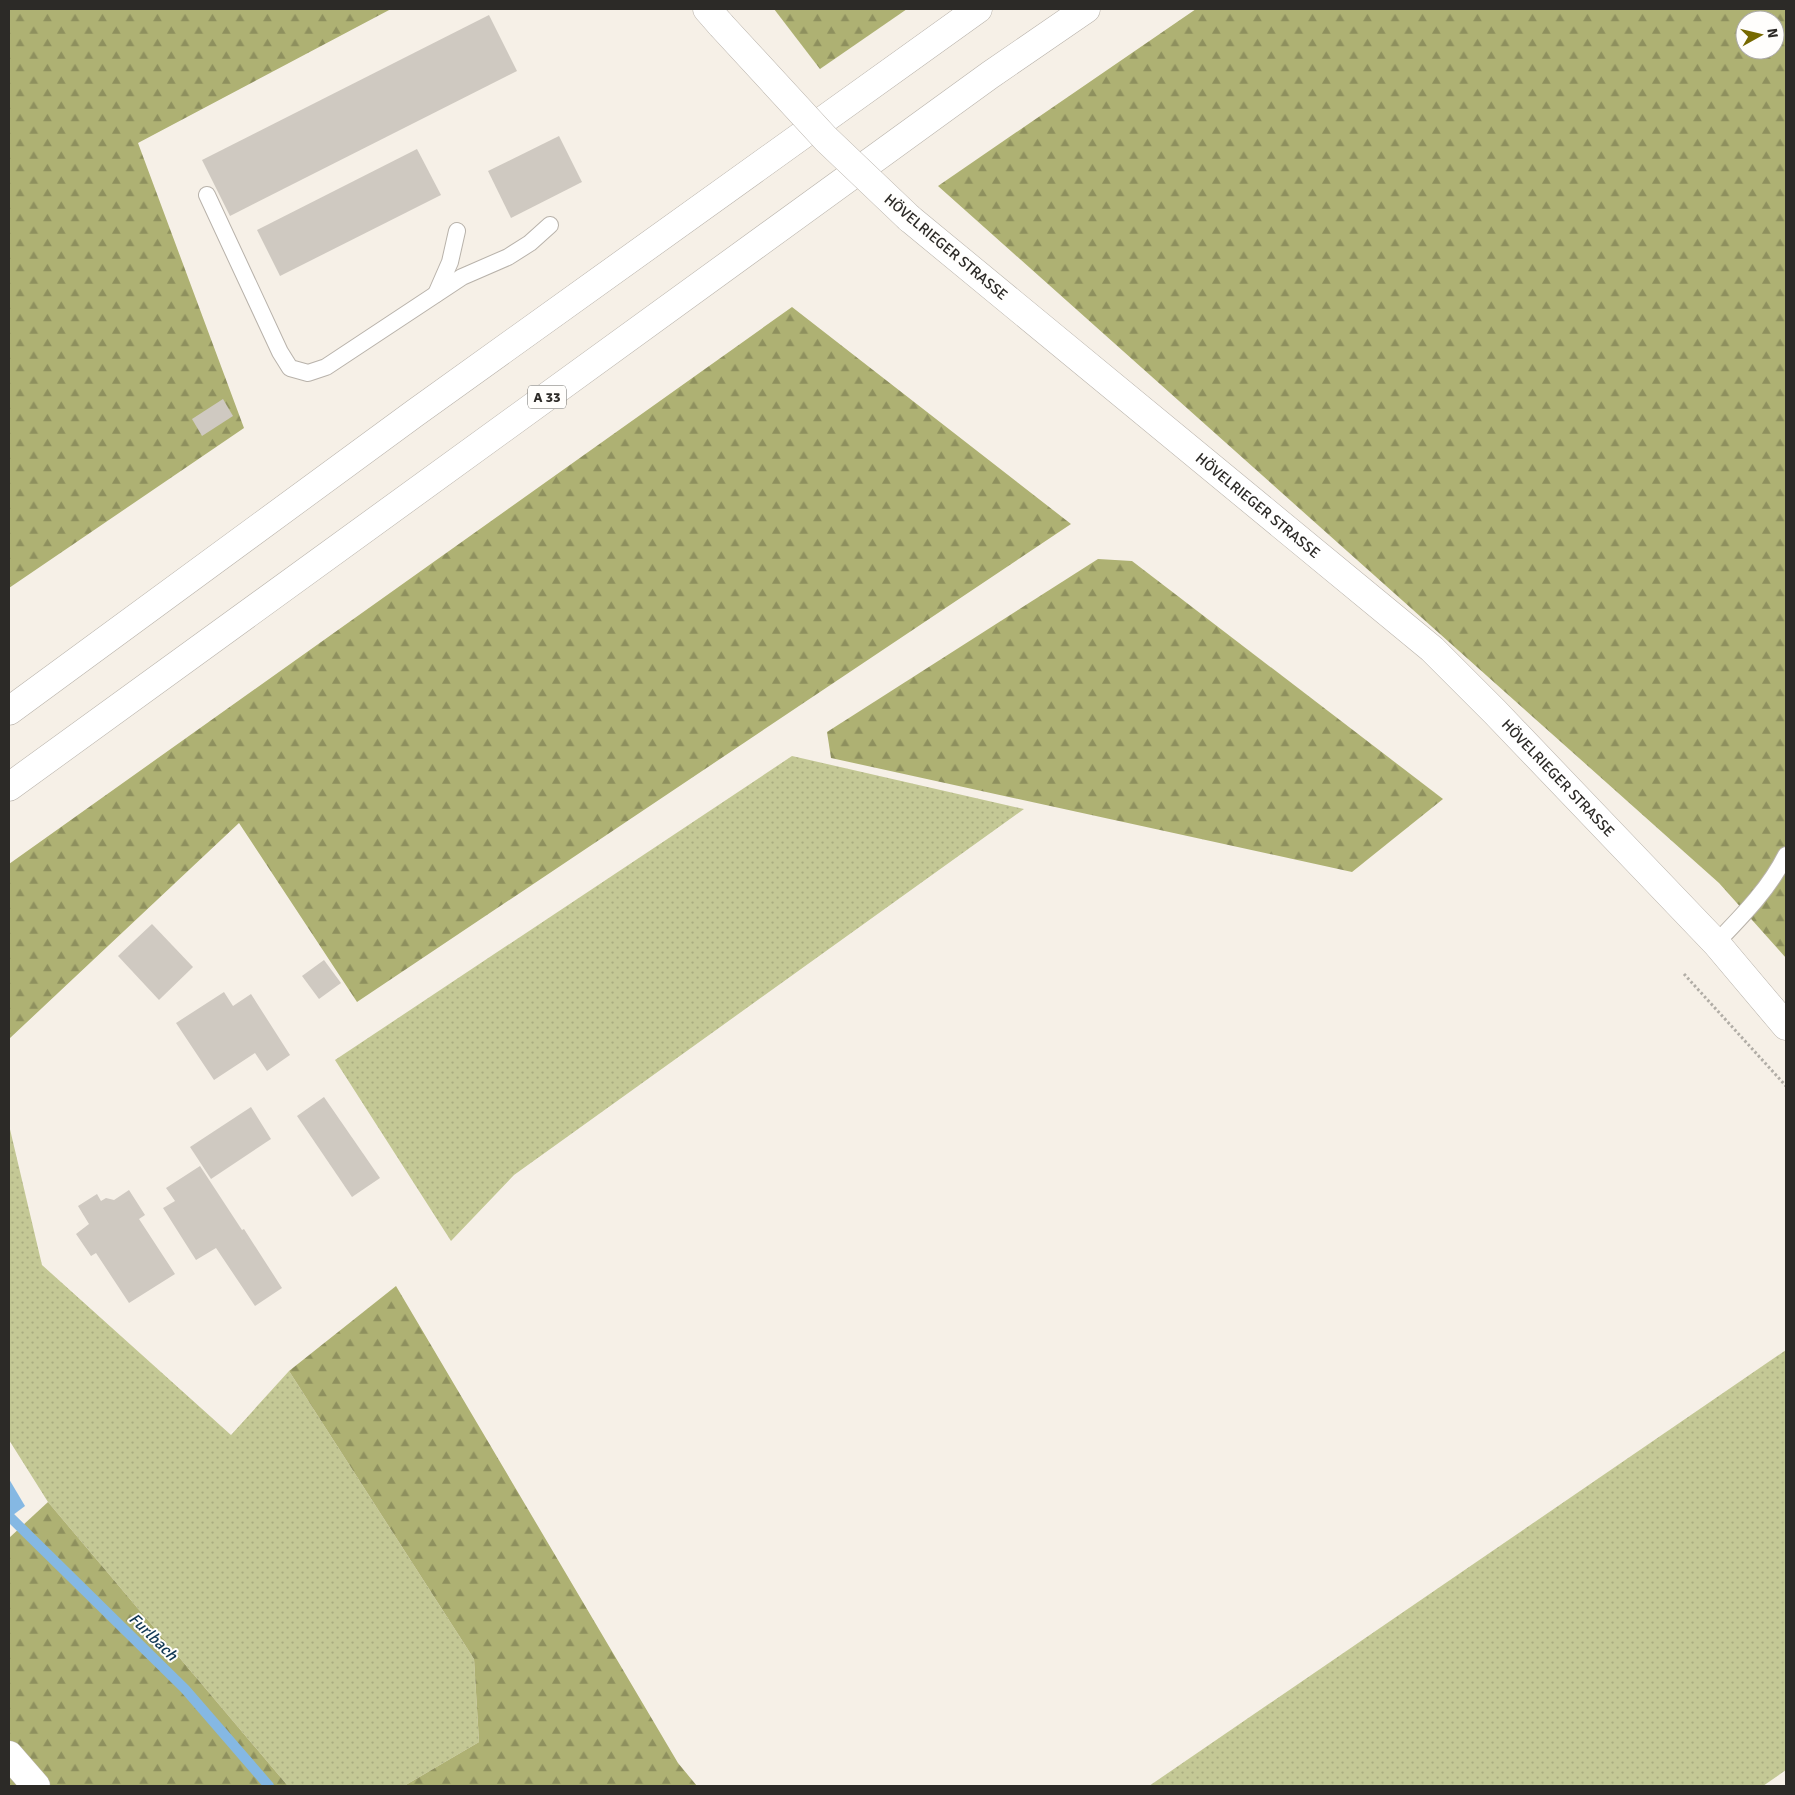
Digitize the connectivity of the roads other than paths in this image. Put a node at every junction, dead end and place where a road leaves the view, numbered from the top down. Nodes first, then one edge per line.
1 (978, 9) edge
2 (1086, 9) edge
3 (714, 17) edge
4 (207, 195) dead end
5 (550, 225) dead end
6 (458, 231) dead end
7 (436, 294) junction
8 (9, 711) edge
9 (9, 787) edge
10 (1786, 856) edge
11 (1716, 943) junction
12 (1786, 1026) edge
13 (9, 1754) edge
14 (36, 1786) edge

1 - 8 main road
2 - 9 main road, A 33
3 - 11 main road, HÖVELRIEGER STRASSE, bridge
4 - 7 lane
5 - 7 lane
6 - 7 lane
10 - 11 lane
11 - 12 main road, HÖVELRIEGER STRASSE
13 - 14 main road

